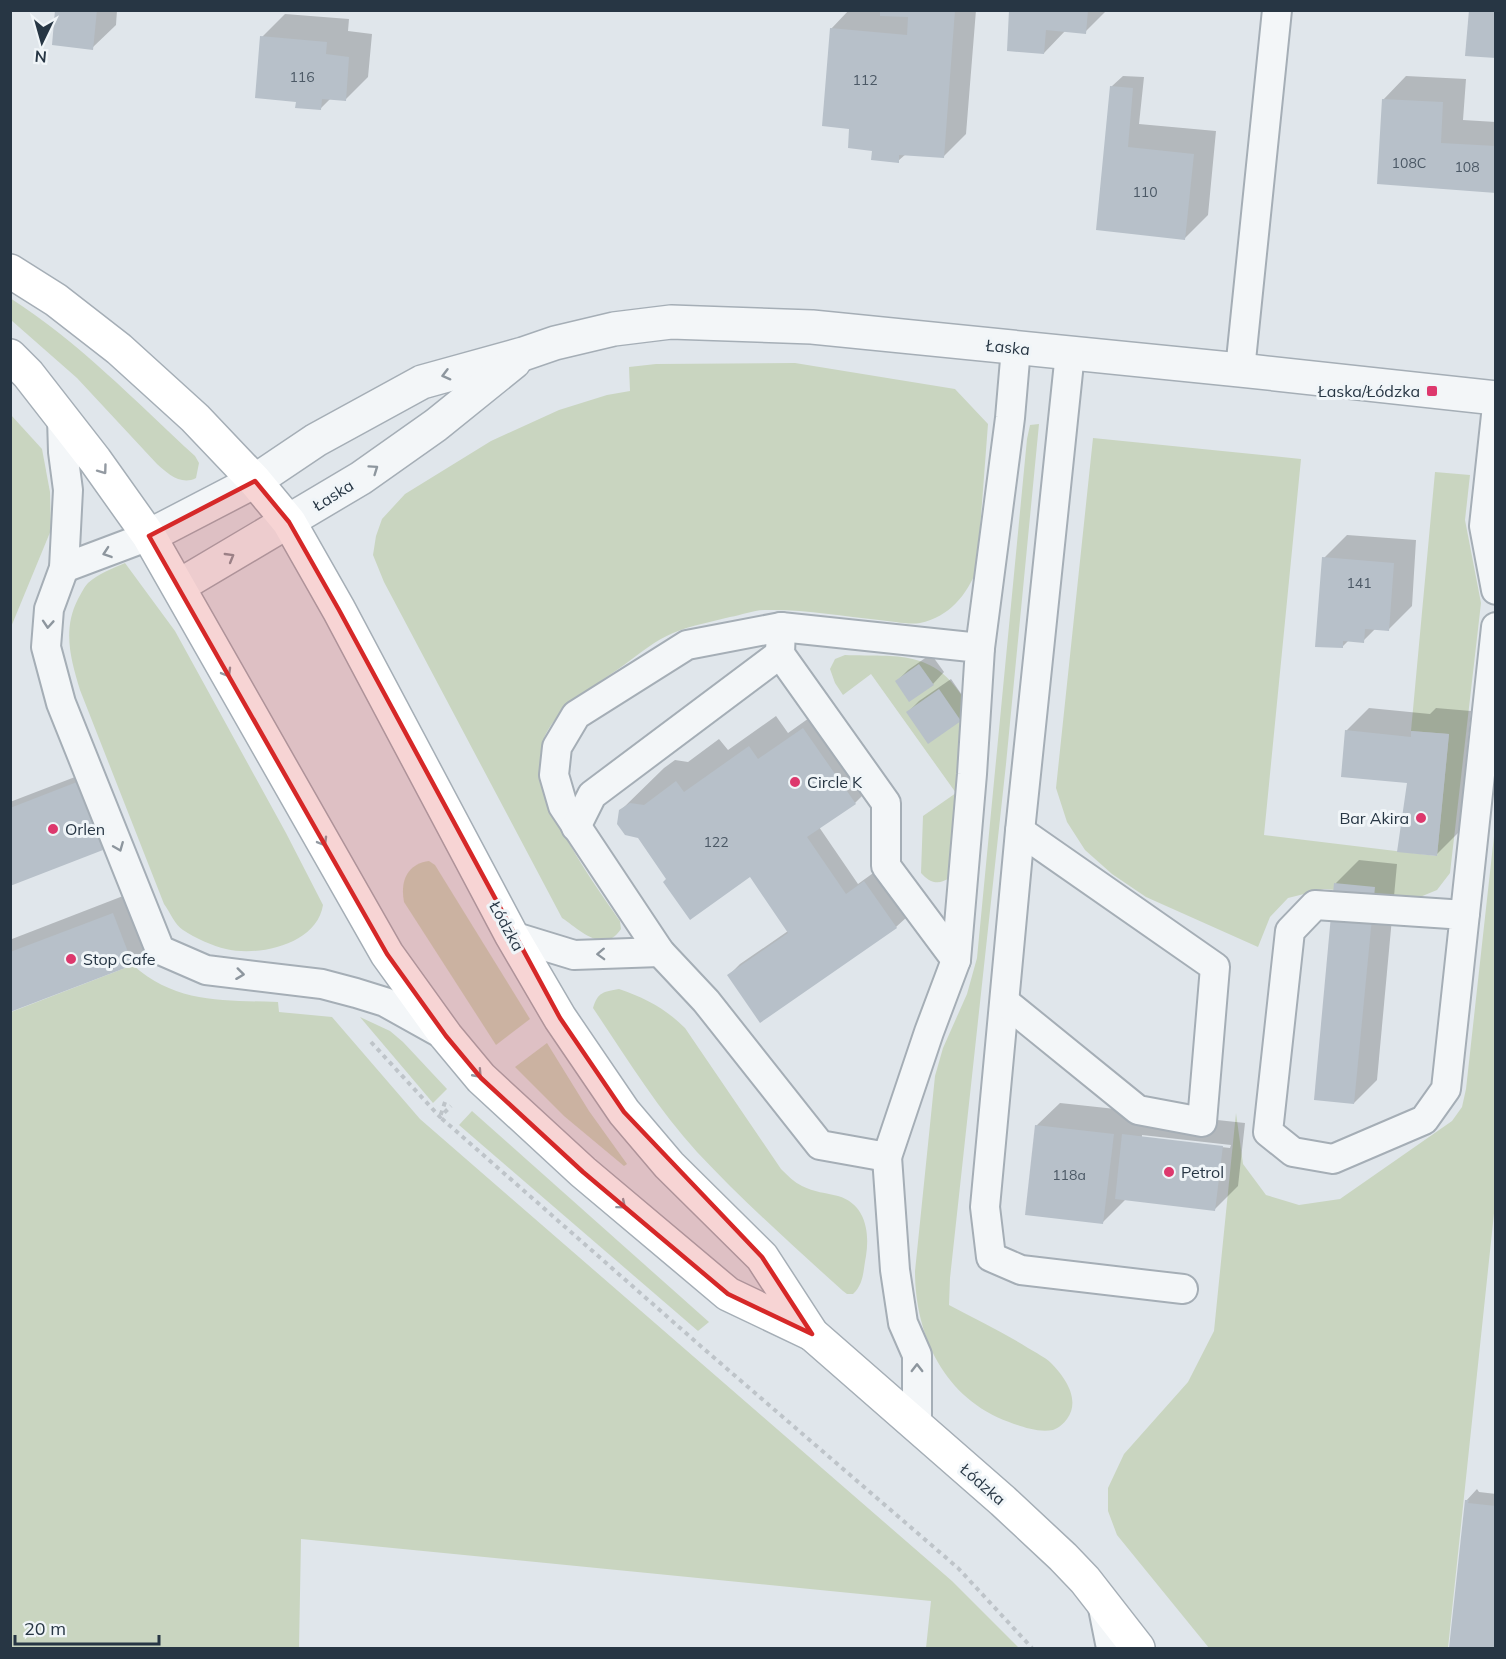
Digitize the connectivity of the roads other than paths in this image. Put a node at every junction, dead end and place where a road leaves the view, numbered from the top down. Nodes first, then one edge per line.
1 (1277, 10) edge
2 (10, 271) edge
3 (1016, 348) junction
4 (1070, 353) junction
5 (523, 354) junction
6 (10, 356) edge
7 (1240, 370) junction
8 (1496, 398) edge
9 (1496, 415) edge
10 (62, 418) junction
11 (255, 481) junction
12 (289, 522) junction
13 (149, 536) junction
14 (64, 568) junction
15 (179, 586) junction
16 (1496, 590) edge
17 (781, 627) junction
18 (1496, 627) edge
19 (980, 648) junction
20 (780, 654) junction
21 (576, 827) junction
22 (1020, 831) junction
23 (1465, 915) junction
24 (512, 936) junction
25 (660, 952) junction
26 (956, 960) junction
27 (1005, 1002) junction
28 (453, 1045) junction
29 (887, 1157) junction
30 (1183, 1289) dead end
31 (812, 1334) junction
32 (917, 1426) junction
33 (1102, 1603) junction
34 (1112, 1648) edge
35 (1138, 1648) edge

1 - 7 lane
2 - 11 main road
3 - 4 street, Łaska
3 - 5 street, Łaska
3 - 19 lane
4 - 7 street, Łaska
4 - 22 lane
5 -> 11 street, Łaska
12 -> 5 street, Łaska
6 - 10 main road
7 - 8 street, Łaska
9 - 16 lane
10 -> 13 main road
10 - 14 lane
11 - 12 main road, Łódzka
11 - 13 street, Łaska
15 -> 12 street, Łaska
12 - 24 main road, Łódzka
13 -> 14 lane
13 - 15 main road
14 -> 28 lane
15 -> 28 main road, Łódzka
17 - 19 lane
17 - 20 lane
17 - 21 lane
18 - 23 lane
19 - 26 lane
20 - 21 lane
20 - 26 lane
21 - 25 lane
22 - 27 lane
22 - 27 lane
23 - 23 lane
25 -> 24 lane
24 - 31 main road, Łódzka
25 - 29 lane
26 - 29 lane
27 - 30 lane
28 -> 31 main road, Łódzka
32 -> 29 lane
31 - 32 main road, Łódzka
32 - 33 main road, Łódzka
33 - 34 lane
33 - 35 main road, Łódzka

